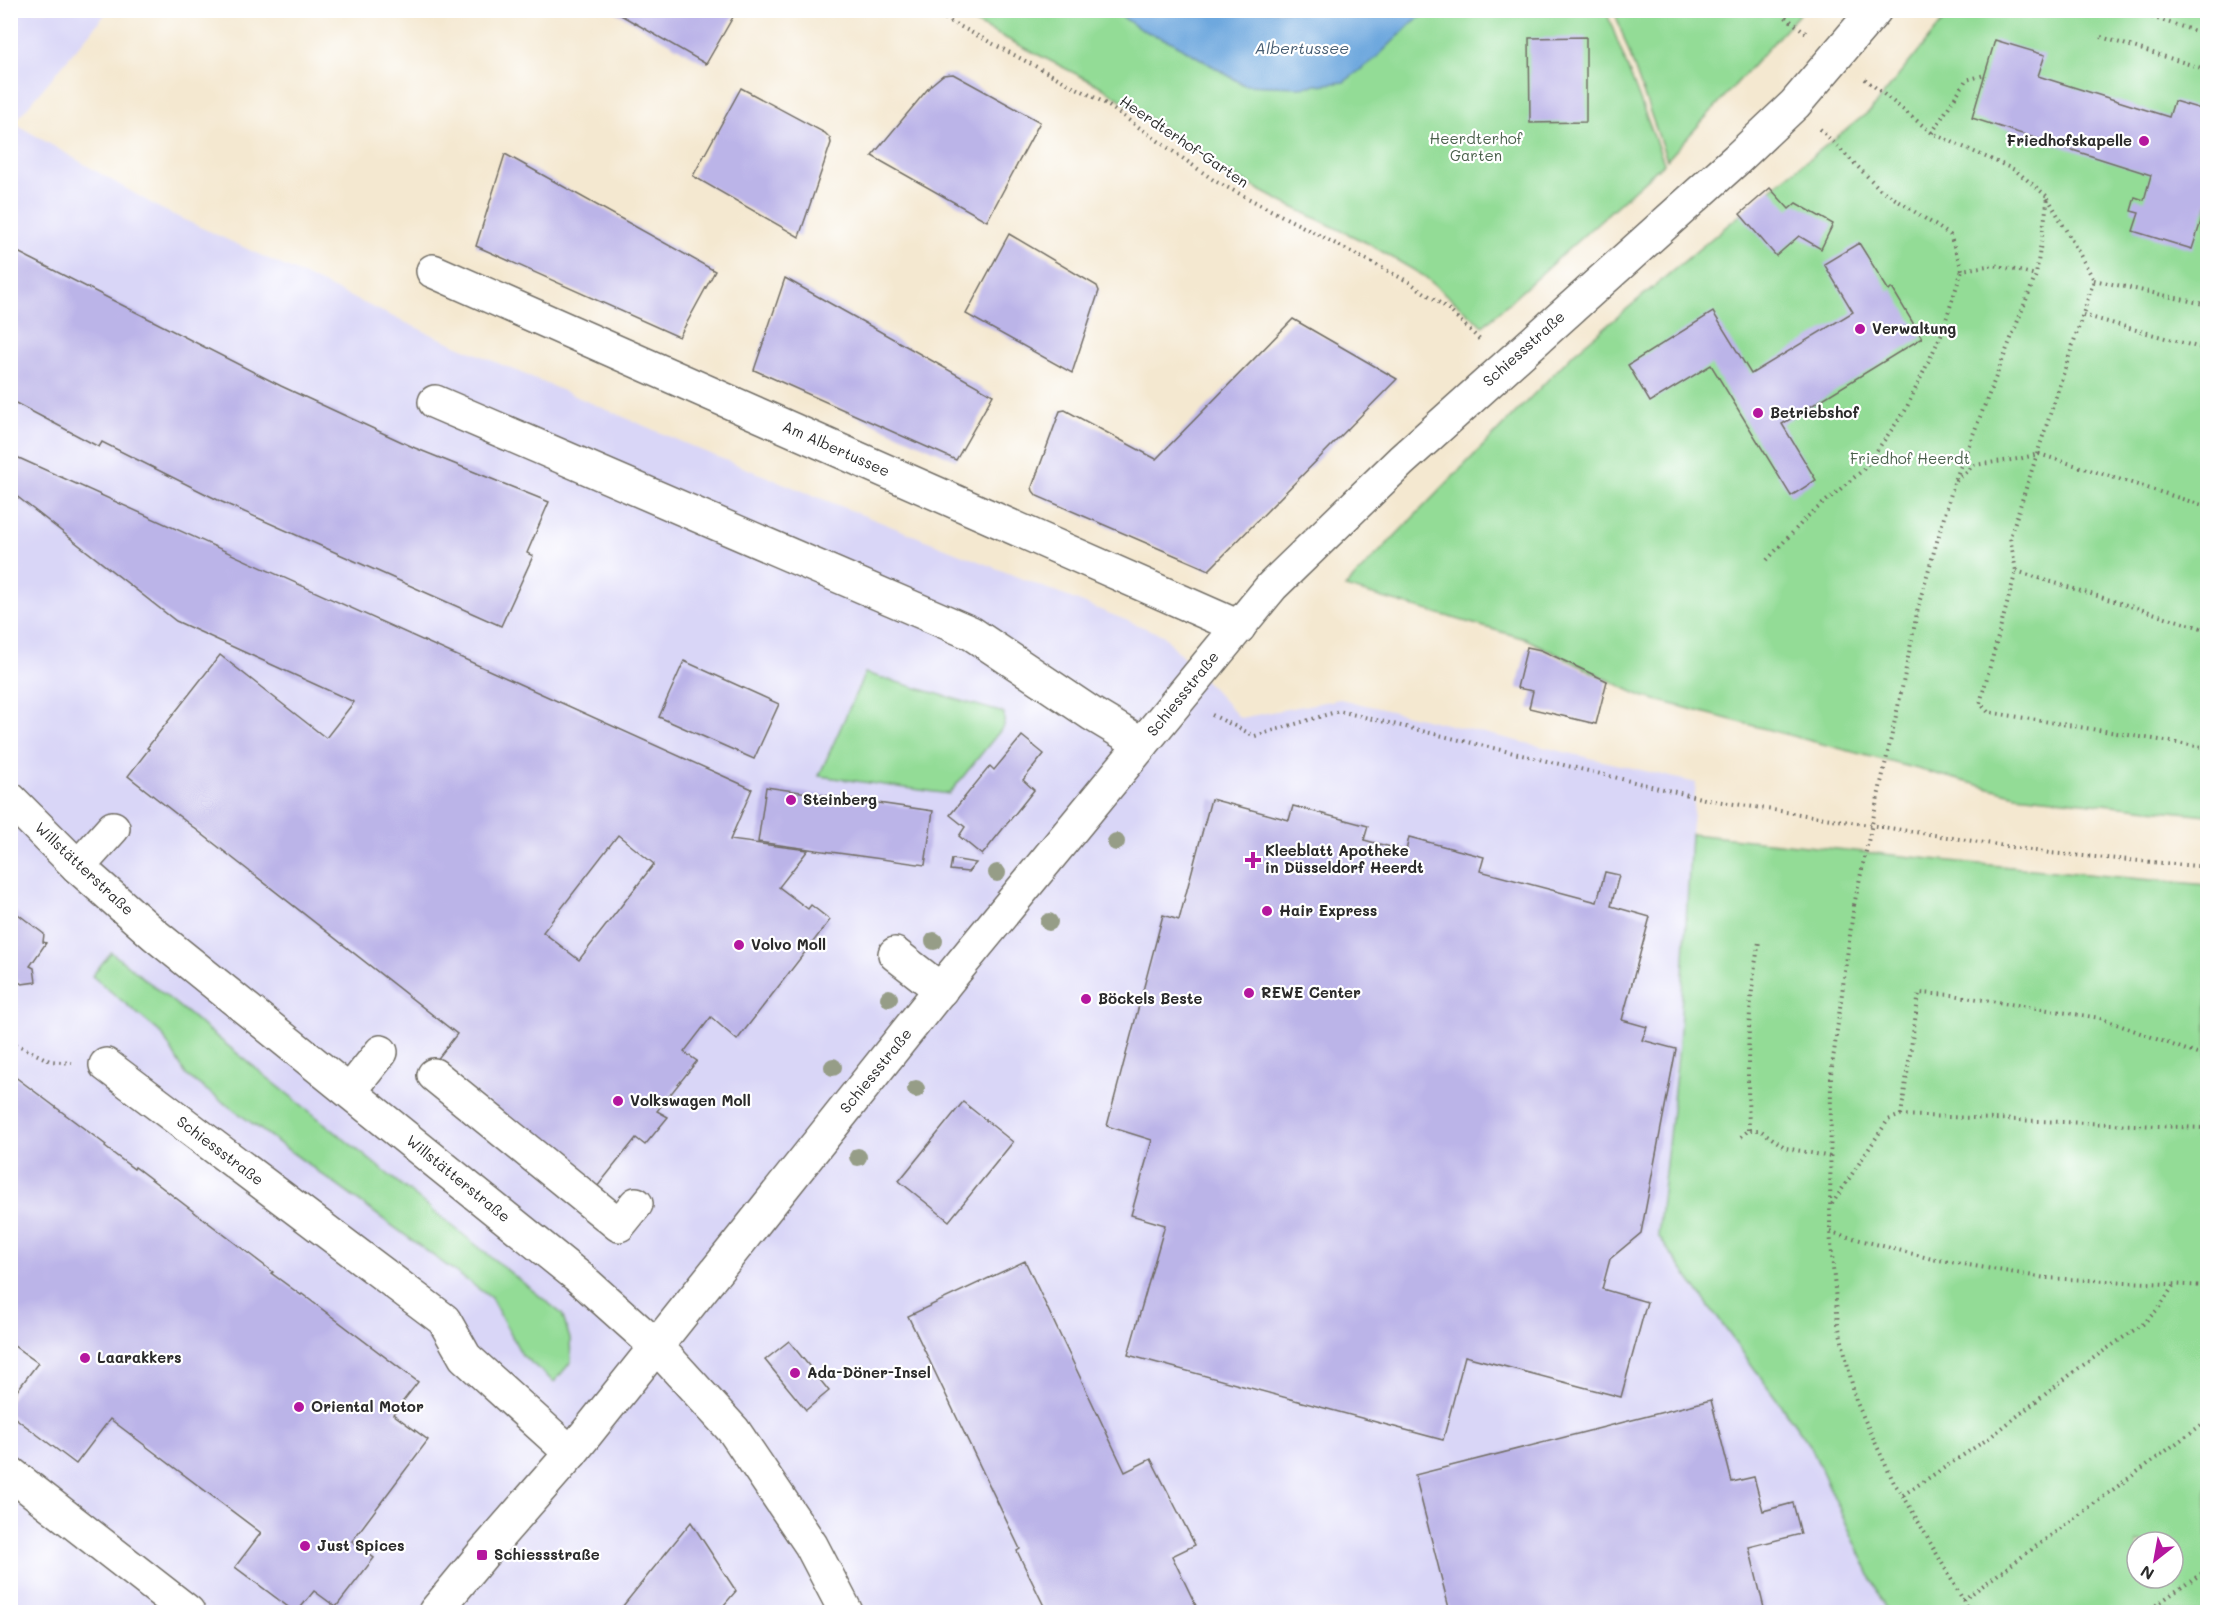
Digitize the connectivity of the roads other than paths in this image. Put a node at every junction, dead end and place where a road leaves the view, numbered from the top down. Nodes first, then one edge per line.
1 (1875, 10) edge
2 (433, 271) dead end
3 (435, 402) dead end
4 (1239, 627) junction
5 (1142, 744) junction
6 (10, 799) edge
7 (113, 828) dead end
8 (78, 867) junction
9 (895, 954) dead end
10 (941, 990) junction
11 (381, 1052) dead end
12 (106, 1065) dead end
13 (434, 1075) dead end
14 (350, 1091) junction
15 (636, 1204) dead end
16 (657, 1347) junction
17 (571, 1453) junction
18 (10, 1473) edge
19 (188, 1612) edge
20 (435, 1612) edge
21 (846, 1612) edge

1 - 4 street, Schiessstraße
2 - 4 street, Am Albertussee
3 - 5 street
4 - 5 street, Schiessstraße
5 - 10 street, Schiessstraße
6 - 8 street, Willstätterstraße
7 - 8 street
8 - 14 street, Willstätterstraße
9 - 10 street
10 - 16 street, Schiessstraße
11 - 14 street
12 - 17 street, Schiessstraße
13 - 15 street
14 - 16 street, Willstätterstraße
16 - 17 street, Schiessstraße
16 - 21 street, Willstätterstraße
17 - 20 street, Schiessstraße
18 - 19 street

